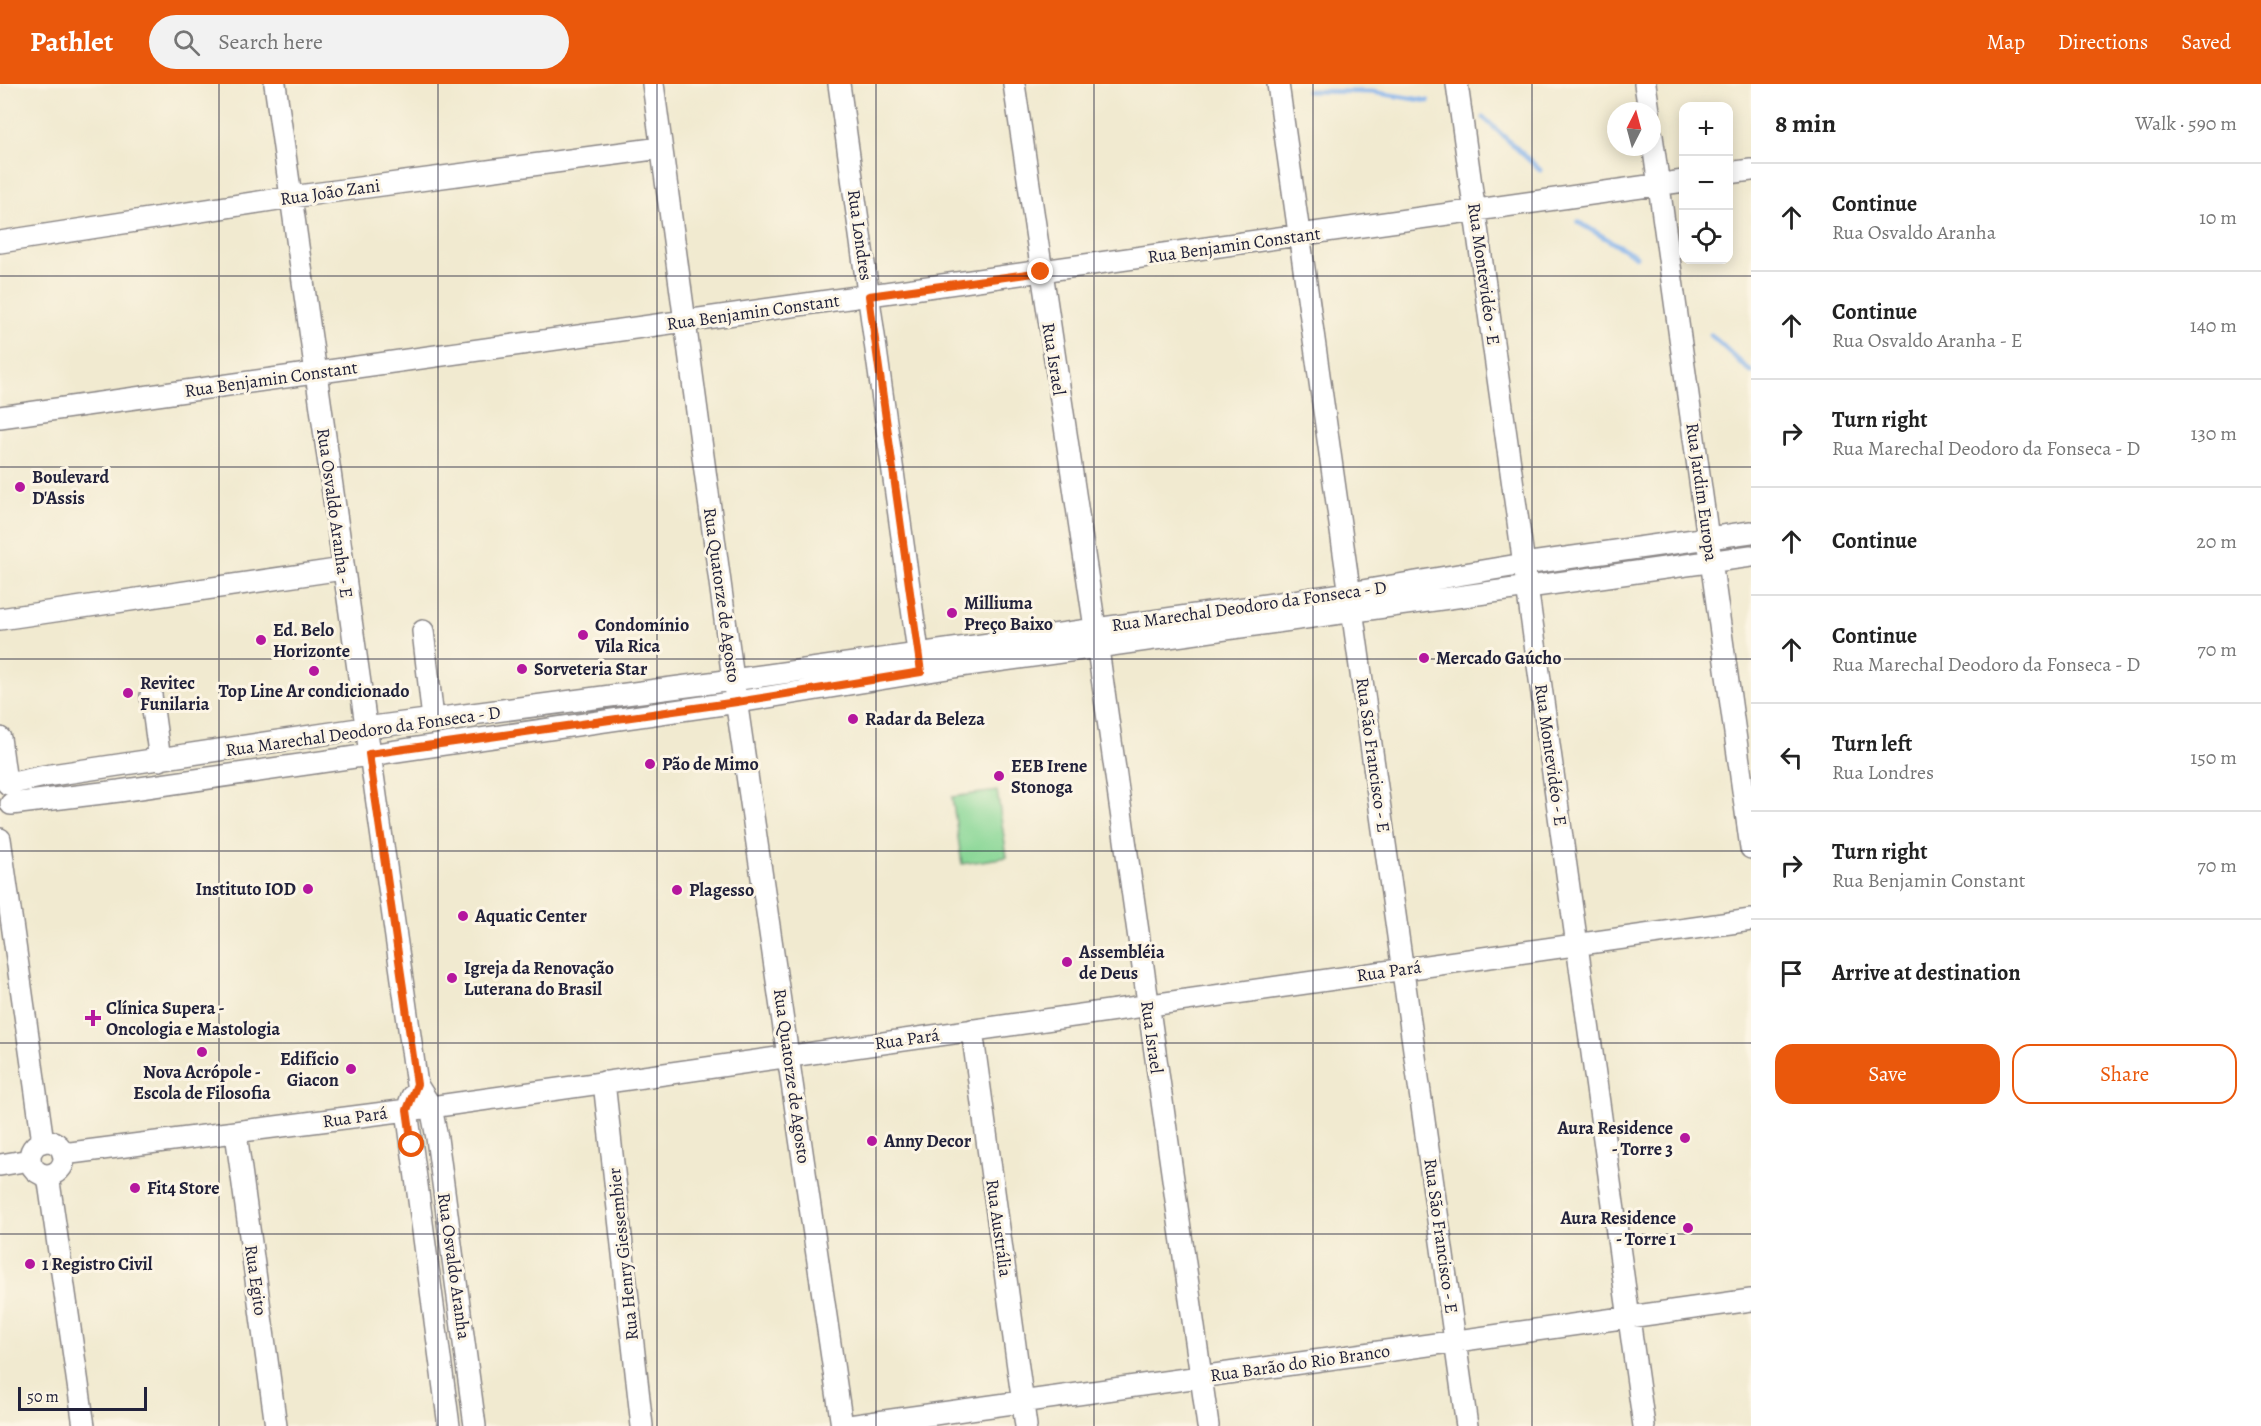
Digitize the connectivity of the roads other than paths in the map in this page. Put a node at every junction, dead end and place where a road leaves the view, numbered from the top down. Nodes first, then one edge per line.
1 (275, 84) edge
2 (652, 84) edge
3 (839, 84) edge
4 (1278, 84) edge
5 (1457, 84) edge
6 (1645, 84) edge
7 (1014, 86) edge
8 (1647, 102) edge
9 (661, 148) junction
10 (1655, 156) edge
11 (1751, 170) edge
12 (1733, 172) edge
13 (1679, 182) edge
14 (1659, 185) junction
15 (291, 197) junction
16 (1475, 212) junction
17 (1300, 236) junction
18 (0, 242) edge
19 (1041, 272) junction
20 (869, 296) junction
21 (685, 322) junction
22 (316, 373) junction
23 (0, 417) edge
24 (1751, 532) edge
25 (1708, 538) junction
26 (1751, 556) edge
27 (1711, 561) junction
28 (1524, 564) junction
29 (343, 569) junction
30 (1527, 587) junction
31 (1351, 602) junction
32 (0, 619) edge
33 (423, 631) dead end
34 (1096, 638) junction
35 (920, 662) junction
36 (834, 665) junction
37 (733, 679) junction
38 (838, 686) junction
39 (151, 695) dead end
40 (743, 701) junction
41 (556, 702) junction
42 (433, 719) junction
43 (560, 727) junction
44 (366, 728) junction
45 (0, 738) edge
46 (369, 754) junction
47 (191, 756) junction
48 (160, 760) junction
49 (195, 778) junction
50 (5, 792) edge
51 (0, 839) edge
52 (1751, 848) edge
53 (1751, 920) edge
54 (1577, 944) junction
55 (1403, 969) junction
56 (1147, 1005) junction
57 (972, 1030) junction
58 (789, 1056) junction
59 (604, 1082) junction
60 (417, 1084) junction
61 (431, 1107) junction
62 (407, 1110) junction
63 (236, 1133) junction
64 (44, 1142) junction
65 (63, 1154) junction
66 (30, 1160) junction
67 (0, 1165) edge
68 (48, 1174) junction
69 (445, 1196) junction
70 (420, 1200) junction
71 (456, 1285) junction
72 (431, 1287) junction
73 (1751, 1300) edge
74 (1629, 1317) junction
75 (1455, 1341) junction
76 (1202, 1377) junction
77 (470, 1382) junction
78 (444, 1384) junction
79 (1023, 1402) junction
80 (84, 1426) edge
81 (276, 1426) edge
82 (449, 1426) edge
83 (475, 1426) edge
84 (642, 1426) edge
85 (842, 1426) edge
86 (849, 1426) edge
87 (1026, 1426) edge
88 (1208, 1426) edge
89 (1467, 1426) edge
90 (1644, 1426) edge

1 - 15 street, Rua Osvaldo Aranha - E
2 - 9 street, Rua Quatorze de Agosto
3 - 20 street, Rua Londres
4 - 17 street, Rua São Francisco - E
5 - 16 street, Rua Montevidéo - E
6 - 8 street
7 - 19 street, Rua Israel
9 - 15 street, Rua João Zani
9 - 21 street, Rua Quatorze de Agosto
10 - 14 street, Rua Jardim Europa
11 - 12 street
13 - 14 street, Rua Benjamin Constant
14 - 16 street, Rua Benjamin Constant
14 - 25 street, Rua Jardim Europa
15 - 18 street, Rua João Zani
15 - 22 street, Rua Osvaldo Aranha - E
16 - 17 street, Rua Benjamin Constant
16 - 28 street, Rua Montevidéo - E
17 - 19 street, Rua Benjamin Constant
17 - 31 street, Rua São Francisco - E
19 - 20 street, Rua Benjamin Constant
19 - 34 street, Rua Israel
20 - 21 street, Rua Benjamin Constant
20 - 35 street, Rua Londres
21 - 22 street, Rua Benjamin Constant
21 - 37 street, Rua Quatorze de Agosto
22 - 23 street, Rua Benjamin Constant
22 - 29 street, Rua Osvaldo Aranha - E
24 - 25 street, Rua Marechal Deodoro da Fonseca - D
25 - 27 street, Rua Jardim Europa
25 - 28 street, Rua Marechal Deodoro da Fonseca - D
26 - 27 street, Rua Marechal Deodoro da Fonseca - D
27 - 30 street, Rua Marechal Deodoro da Fonseca - D
27 - 52 street, Rua Jardim Europa
28 - 30 street, Rua Montevidéo - E
28 - 31 street, Rua Marechal Deodoro da Fonseca - D
29 - 32 street
29 - 44 street, Rua Osvaldo Aranha - E
30 - 31 street, Rua Marechal Deodoro da Fonseca - D
30 - 54 street, Rua Montevidéo - E
31 - 34 street, Rua Marechal Deodoro da Fonseca - D
31 - 55 street, Rua São Francisco - E
33 - 42 street
34 - 35 street, Rua Marechal Deodoro da Fonseca - D
34 - 56 street, Rua Israel
35 - 36 street, Rua Marechal Deodoro da Fonseca - D
35 - 38 street, Rua Marechal Deodoro da Fonseca - D
36 - 37 street, Rua Marechal Deodoro da Fonseca - D
36 - 38 street
37 - 40 street, Rua Quatorze de Agosto
37 - 41 street, Rua Marechal Deodoro da Fonseca - D
38 - 40 street, Rua Marechal Deodoro da Fonseca - D
39 - 48 street
40 - 43 street, Rua Marechal Deodoro da Fonseca - D
40 - 58 street, Rua Quatorze de Agosto
41 - 42 street, Rua Marechal Deodoro da Fonseca - D
41 - 43 street
42 - 44 street, Rua Marechal Deodoro da Fonseca - D
43 - 46 street, Rua Marechal Deodoro da Fonseca - D
44 - 46 street, Rua Osvaldo Aranha - E
44 - 47 street, Rua Marechal Deodoro da Fonseca - D
45 - 50 street
46 - 49 street, Rua Marechal Deodoro da Fonseca - D
46 - 60 street, Rua Osvaldo Aranha - E
47 - 48 street, Rua Marechal Deodoro da Fonseca - D
47 - 49 street
48 - 50 street, Rua Marechal Deodoro da Fonseca - D
49 - 50 street, Rua Marechal Deodoro da Fonseca - D
51 - 64 street
53 - 54 street, Rua Pará
54 - 55 street, Rua Pará
54 - 74 street, Rua Montevidéo - E
55 - 56 street, Rua Pará
55 - 75 street, Rua São Francisco - E
56 - 57 street, Rua Pará
56 - 76 street, Rua Israel
57 - 58 street, Rua Pará
57 - 79 street, Rua Austrália
58 - 59 street, Rua Pará
58 - 85 street, Rua Quatorze de Agosto
59 - 61 street, Rua Pará
59 - 84 street, Rua Henry Giessembier
60 - 61 street, Rua Osvaldo Aranha - E
60 - 62 street, Rua Osvaldo Aranha - E
61 - 62 street, Rua Pará
61 - 69 street, Rua Osvaldo Aranha
62 - 63 street, Rua Pará
62 - 70 street, Rua Osvaldo Aranha
63 - 65 street, Rua Pará
63 - 81 street, Rua Egito
64 - 65 street
64 - 66 street
65 - 68 street
66 - 67 street
66 - 68 street
68 - 80 street
69 - 70 street
69 - 71 street, Rua Osvaldo Aranha
70 - 72 street, Rua Osvaldo Aranha
71 - 72 street
71 - 77 street, Rua Osvaldo Aranha
72 - 78 street, Rua Osvaldo Aranha
73 - 74 street, Rua Barão do Rio Branco
74 - 75 street, Rua Barão do Rio Branco
74 - 90 street, Rua Montevidéo - E
75 - 76 street, Rua Barão do Rio Branco
75 - 89 street, Rua São Francisco - E
76 - 79 street, Rua Barão do Rio Branco
76 - 88 street, Rua Israel
77 - 78 street
77 - 83 street, Rua Osvaldo Aranha
78 - 82 street, Rua Osvaldo Aranha
79 - 86 street, Rua Barão do Rio Branco
79 - 87 street, Rua Austrália

